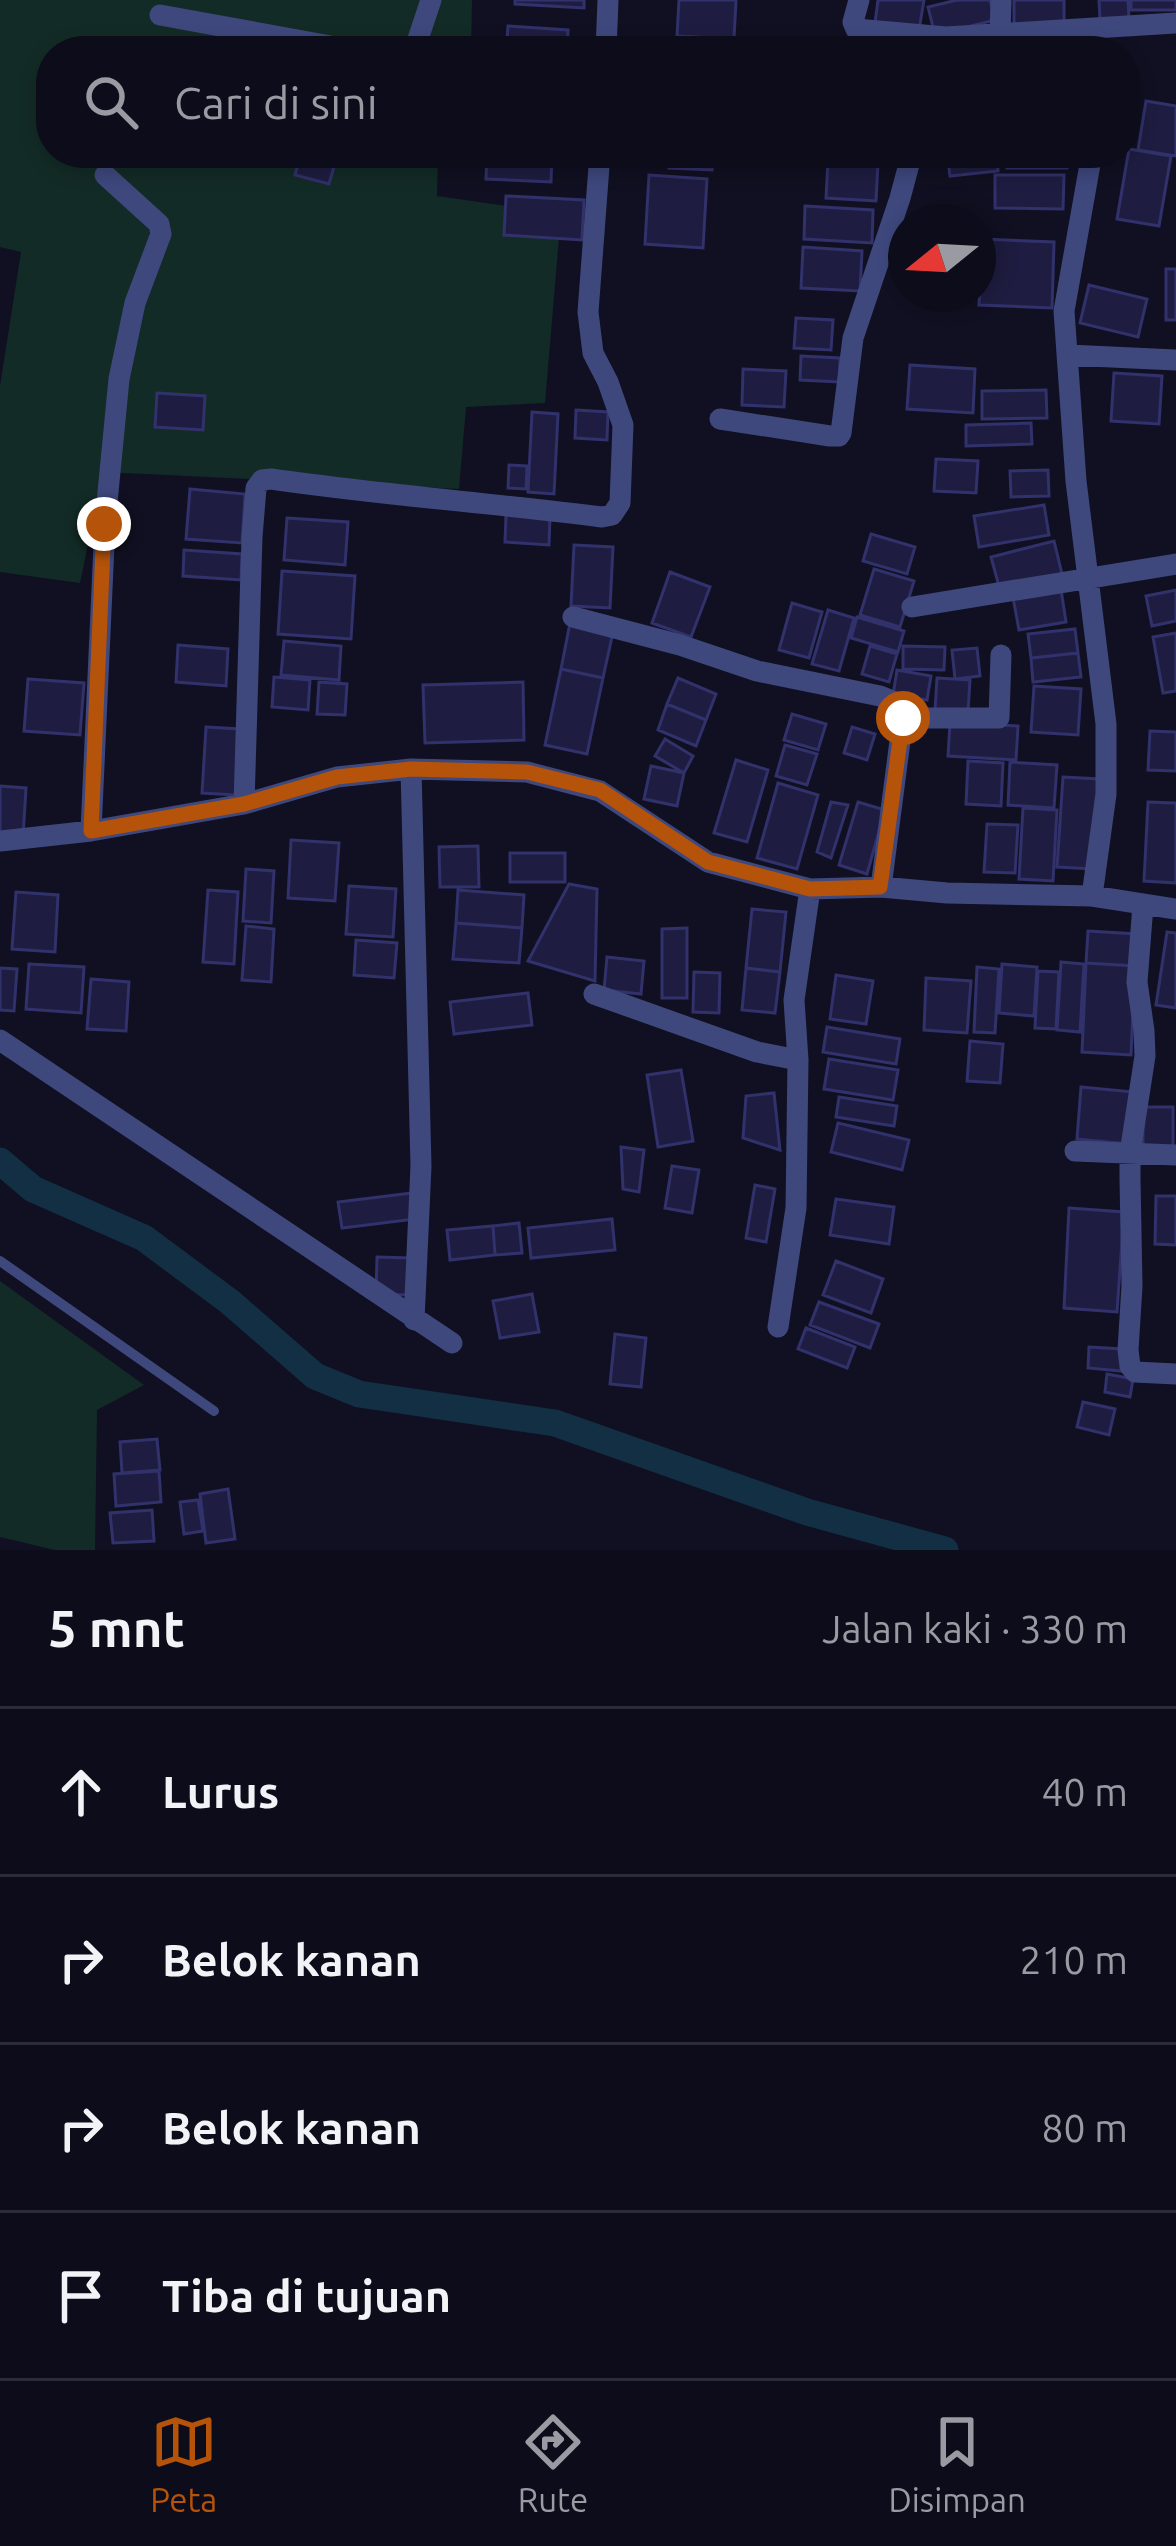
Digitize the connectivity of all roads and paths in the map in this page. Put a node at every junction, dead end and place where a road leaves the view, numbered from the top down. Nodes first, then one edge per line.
1 (431, 0) edge
2 (608, 0) edge
3 (860, 0) edge
4 (1001, 0) edge
5 (160, 15) dead end
6 (1176, 23) edge
7 (1124, 26) junction
8 (1000, 35) junction
9 (276, 36) edge
10 (419, 36) edge
11 (607, 36) edge
12 (897, 36) edge
13 (994, 36) edge
14 (1122, 36) edge
15 (599, 168) edge
16 (908, 168) edge
17 (1090, 168) edge
18 (104, 175) dead end
19 (1068, 355) junction
20 (1176, 359) edge
21 (720, 419) dead end
22 (1176, 564) edge
23 (1089, 577) junction
24 (912, 607) dead end
25 (573, 617) dead end
26 (1001, 655) dead end
27 (903, 718) junction
28 (411, 769) junction
29 (244, 804) junction
30 (91, 831) junction
31 (0, 841) edge
32 (880, 887) junction
33 (810, 889) junction
34 (1092, 896) junction
35 (1143, 905) junction
36 (1176, 909) edge
37 (594, 994) dead end
38 (0, 1040) edge
39 (798, 1060) junction
40 (1075, 1151) dead end
41 (1130, 1153) junction
42 (1176, 1155) edge
43 (0, 1261) edge
44 (414, 1320) junction
45 (778, 1327) dead end
46 (452, 1343) dead end
47 (1176, 1374) edge
48 (214, 1411) dead end

1 - 10 street
2 - 11 street
3 - 12 street
4 - 8 street
5 - 9 street
6 - 7 street
7 - 8 street
7 - 14 street
8 - 13 street
15 - 29 street
16 - 21 street
17 - 19 street
18 - 30 street
19 - 20 street
19 - 23 street
22 - 23 street
23 - 24 street
23 - 34 street
25 - 27 street
26 - 27 street
27 - 32 street
28 - 29 street
28 - 33 street
28 - 44 street
29 - 30 street
30 - 31 street
32 - 33 street
32 - 34 street
33 - 39 street
34 - 35 street
35 - 36 street
35 - 41 street
37 - 39 street
38 - 44 street
39 - 45 street
40 - 41 street
41 - 42 street
41 - 47 street
43 - 48 lane
44 - 46 street

